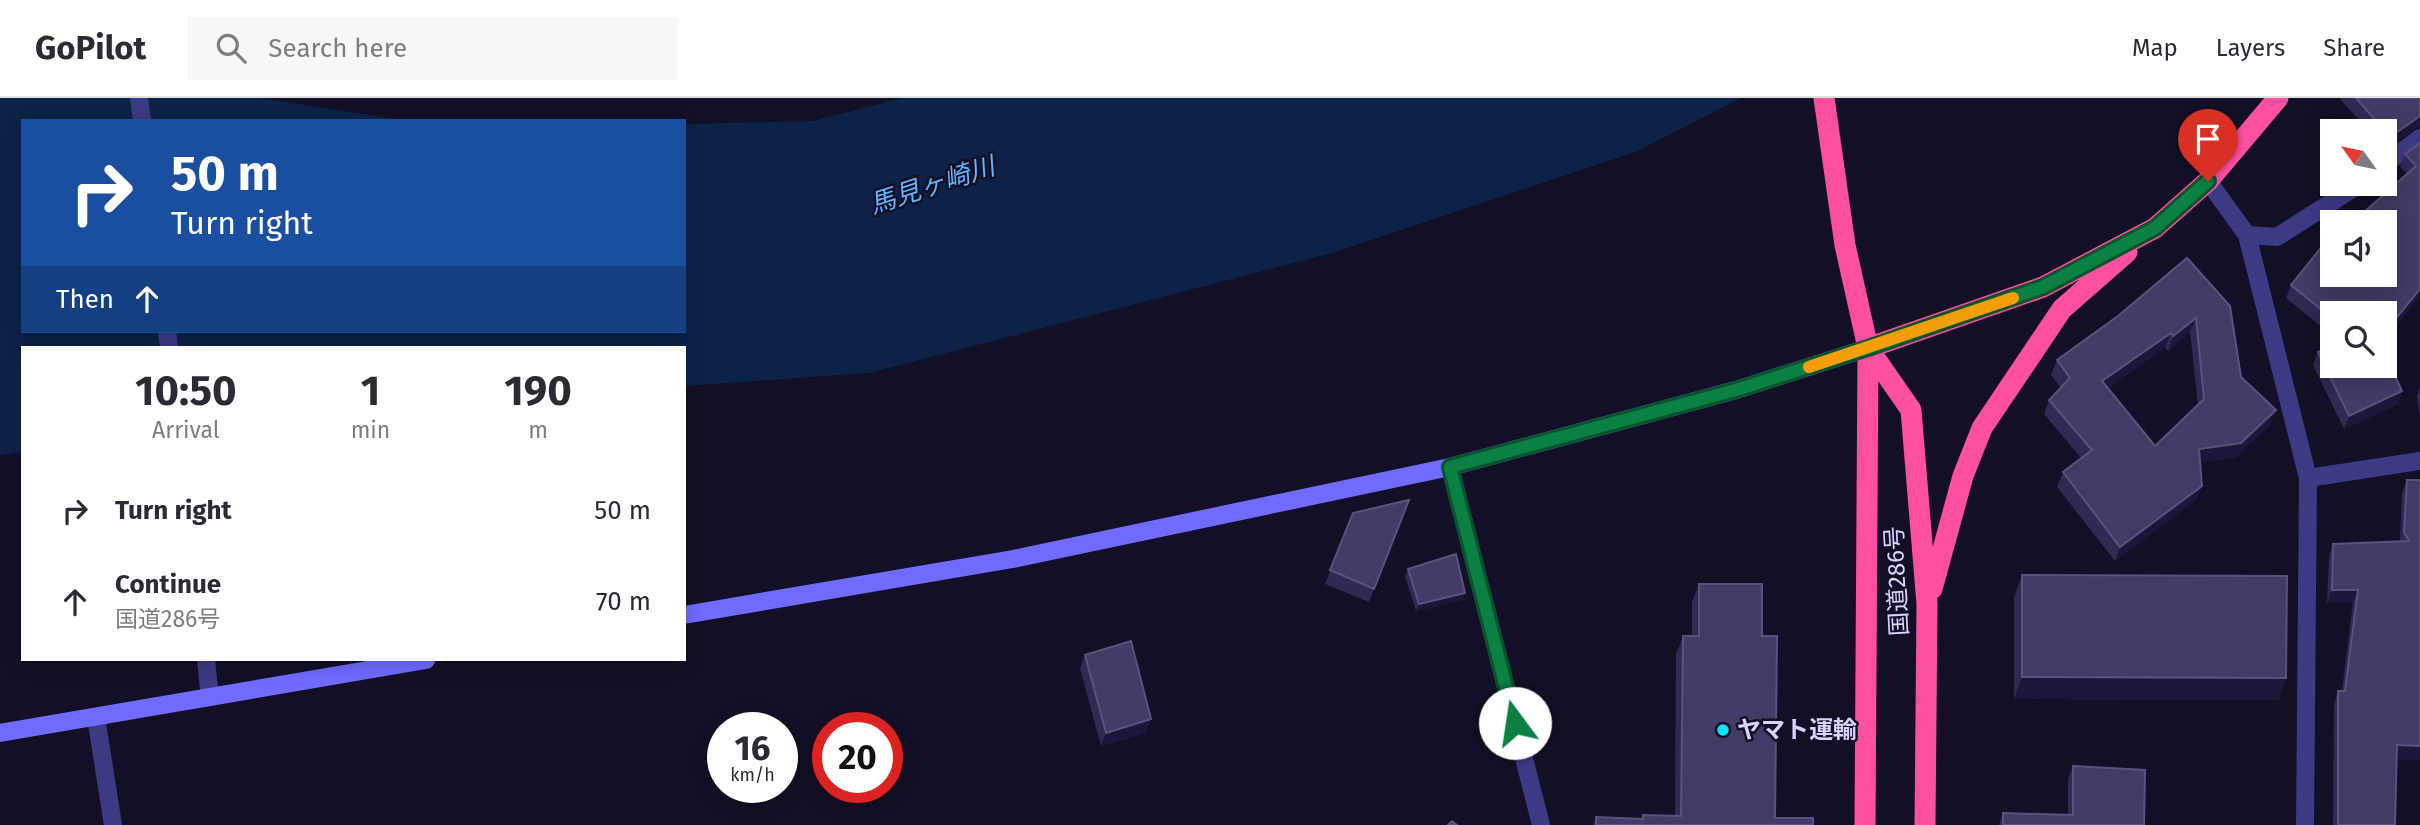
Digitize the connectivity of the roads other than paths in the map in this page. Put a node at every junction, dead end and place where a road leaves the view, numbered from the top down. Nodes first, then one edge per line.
1 (139, 98) edge
2 (1824, 98) edge
3 (2278, 98) edge
4 (142, 119) edge
5 (2420, 138) edge
6 (2398, 154) edge
7 (2208, 181) junction
8 (2341, 196) edge
9 (2155, 228) junction
10 (2247, 234) junction
11 (1868, 348) junction
12 (2420, 461) edge
13 (1450, 467) junction
14 (2308, 478) junction
15 (1927, 604) junction
16 (686, 615) edge
17 (206, 661) edge
18 (420, 661) edge
19 (210, 697) junction
20 (96, 717) junction
21 (0, 733) edge
22 (113, 825) edge
23 (1541, 825) edge
24 (1865, 825) edge
25 (1925, 825) edge
26 (2305, 825) edge

1 - 4 street
2 - 11 highway
3 - 7 highway
5 - 6 street
7 - 9 highway
7 - 10 street
8 - 10 street
9 - 11 highway
9 - 15 highway
10 - 14 street
11 - 13 street
11 - 15 highway, 国道286号
11 - 24 highway, 国道286号
12 - 14 street
13 - 16 street
13 - 23 street
14 - 26 street
15 - 25 highway, 国道286号
17 - 19 street
18 - 19 street
19 - 20 street
20 - 21 street
20 - 22 street

